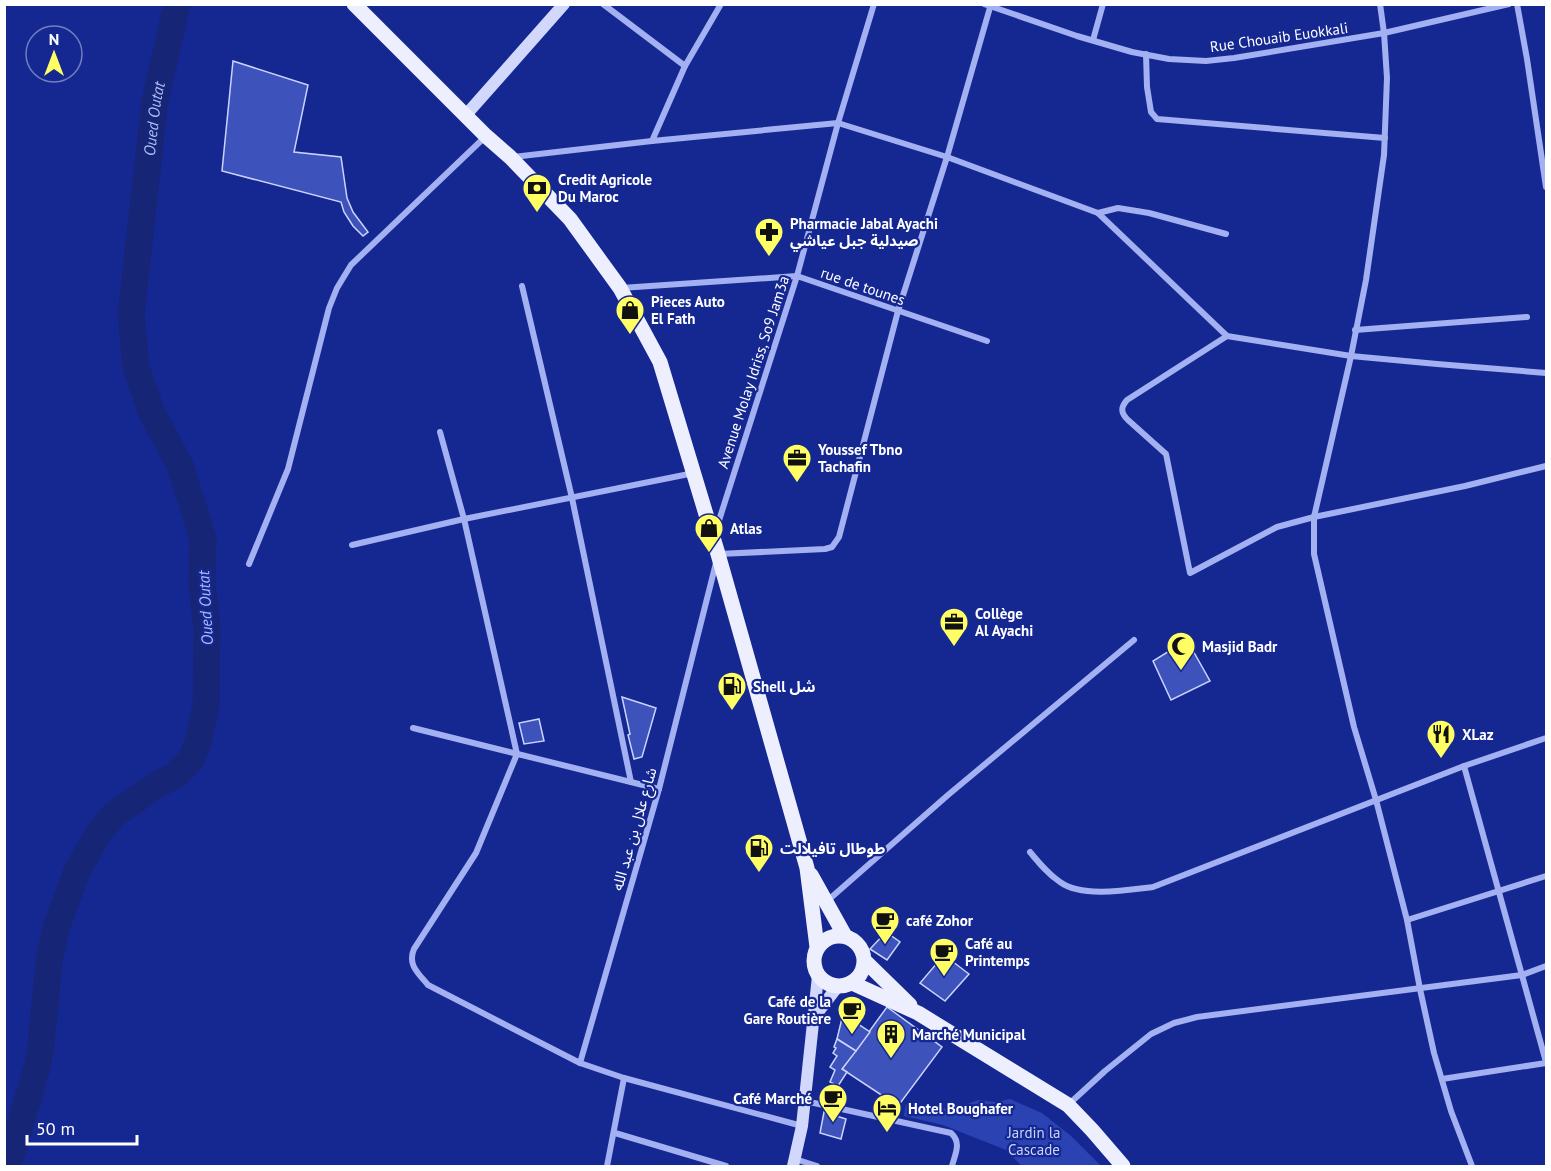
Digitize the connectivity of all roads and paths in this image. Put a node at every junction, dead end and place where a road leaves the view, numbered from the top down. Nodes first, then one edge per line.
1 (354, 4) edge
2 (564, 4) edge
3 (603, 4) edge
4 (721, 4) edge
5 (874, 4) edge
6 (1103, 4) edge
7 (1380, 4) edge
8 (1509, 4) edge
9 (1517, 4) edge
10 (989, 5) edge
11 (1384, 33) junction
12 (1093, 40) junction
13 (1146, 54) junction
14 (685, 66) junction
15 (465, 116) junction
16 (838, 123) junction
17 (486, 136) junction
18 (1385, 138) junction
19 (652, 141) junction
20 (510, 157) junction
21 (947, 157) junction
22 (1546, 187) edge
23 (1098, 213) junction
24 (1226, 234) dead end
25 (797, 276) junction
26 (522, 286) dead end
27 (620, 288) junction
28 (898, 311) junction
29 (1527, 317) dead end
30 (1355, 330) junction
31 (1227, 336) junction
32 (987, 341) dead end
33 (1351, 356) junction
34 (1546, 373) edge
35 (440, 432) dead end
36 (1546, 466) edge
37 (694, 473) junction
38 (572, 498) junction
39 (1314, 517) junction
40 (464, 519) junction
41 (713, 539) junction
42 (352, 545) dead end
43 (718, 554) junction
44 (249, 564) dead end
45 (1134, 640) dead end
46 (413, 728) dead end
47 (1546, 738) edge
48 (517, 754) junction
49 (1464, 766) junction
50 (631, 782) junction
51 (659, 789) junction
52 (1376, 800) junction
53 (1030, 852) dead end
54 (807, 868) junction
55 (1546, 876) edge
56 (1499, 891) junction
57 (826, 902) junction
58 (1407, 920) junction
59 (845, 936) junction
60 (817, 948) junction
61 (865, 961) junction
62 (1546, 966) edge
63 (1522, 975) junction
64 (818, 976) junction
65 (845, 984) junction
66 (1420, 989) junction
67 (918, 1013) junction
68 (814, 1017) junction
69 (580, 1063) junction
70 (1546, 1063) edge
71 (624, 1078) junction
72 (1442, 1079) junction
73 (804, 1101) junction
74 (1068, 1105) junction
75 (802, 1126) junction
76 (615, 1132) junction
77 (794, 1163) edge
78 (607, 1167) edge
79 (726, 1167) edge
80 (817, 1167) edge
81 (952, 1167) edge
82 (1123, 1167) edge
83 (1472, 1167) edge

1 - 15 main road
2 - 15 street
3 - 14 street
4 - 14 street
5 - 16 street, Avenue Molay Idriss, So9 Jam3a
6 - 12 street
7 - 11 street
8 - 11 street, Rue Chouaib Euokkali
9 - 22 street
10 - 12 street, Rue Chouaib Euokkali
10 - 21 street
11 - 13 street, Rue Chouaib Euokkali
11 - 18 street
12 - 13 street, Rue Chouaib Euokkali
13 - 18 street
14 - 19 street
15 - 17 main road
16 - 19 street
16 - 21 street
16 - 25 street, Avenue Molay Idriss, So9 Jam3a
17 - 20 main road
17 - 44 street
18 - 30 street
19 - 20 street
20 - 27 main road
21 - 23 street
21 - 28 street
23 - 24 street
23 - 31 street
25 - 27 street, rue de tounes
25 - 28 street, rue de tounes
25 - 41 street, Avenue Molay Idriss, So9 Jam3a
26 - 38 street
27 - 37 main road
28 - 32 street, rue de tounes
28 - 43 street
29 - 30 street
30 - 33 street
31 - 33 street
31 - 39 street
33 - 34 street
33 - 39 street
35 - 40 street
36 - 39 street
37 - 38 street
37 - 41 main road
38 - 40 street
38 - 50 street
39 - 52 street
40 - 42 street
40 - 48 street
41 - 43 main road
43 - 51 street, شارع علال بن عبد الله
43 - 54 main road
45 - 57 street
46 - 48 street
47 - 49 street
48 - 50 street
48 - 69 street
49 - 52 street
49 - 56 street
50 - 51 street
51 - 69 street, شارع علال بن عبد الله
52 - 53 street
52 - 58 street
54 - 57 main road
54 - 60 main road
55 - 56 street
56 - 58 street
56 - 63 street
57 - 59 main road
58 - 66 street
59 - 60 main road
59 - 61 main road
60 - 64 main road
61 - 65 main road
61 - 67 main road
62 - 63 street
63 - 66 street
63 - 70 street
64 - 65 main road
64 - 68 street
65 - 67 main road
65 - 68 street
66 - 72 street
66 - 74 street
67 - 74 main road
68 - 73 street
69 - 71 street
70 - 72 street
71 - 75 street
71 - 76 street
72 - 83 street
73 - 75 street
73 - 81 street
74 - 82 main road
75 - 77 street
76 - 78 street
76 - 79 street
77 - 80 street

